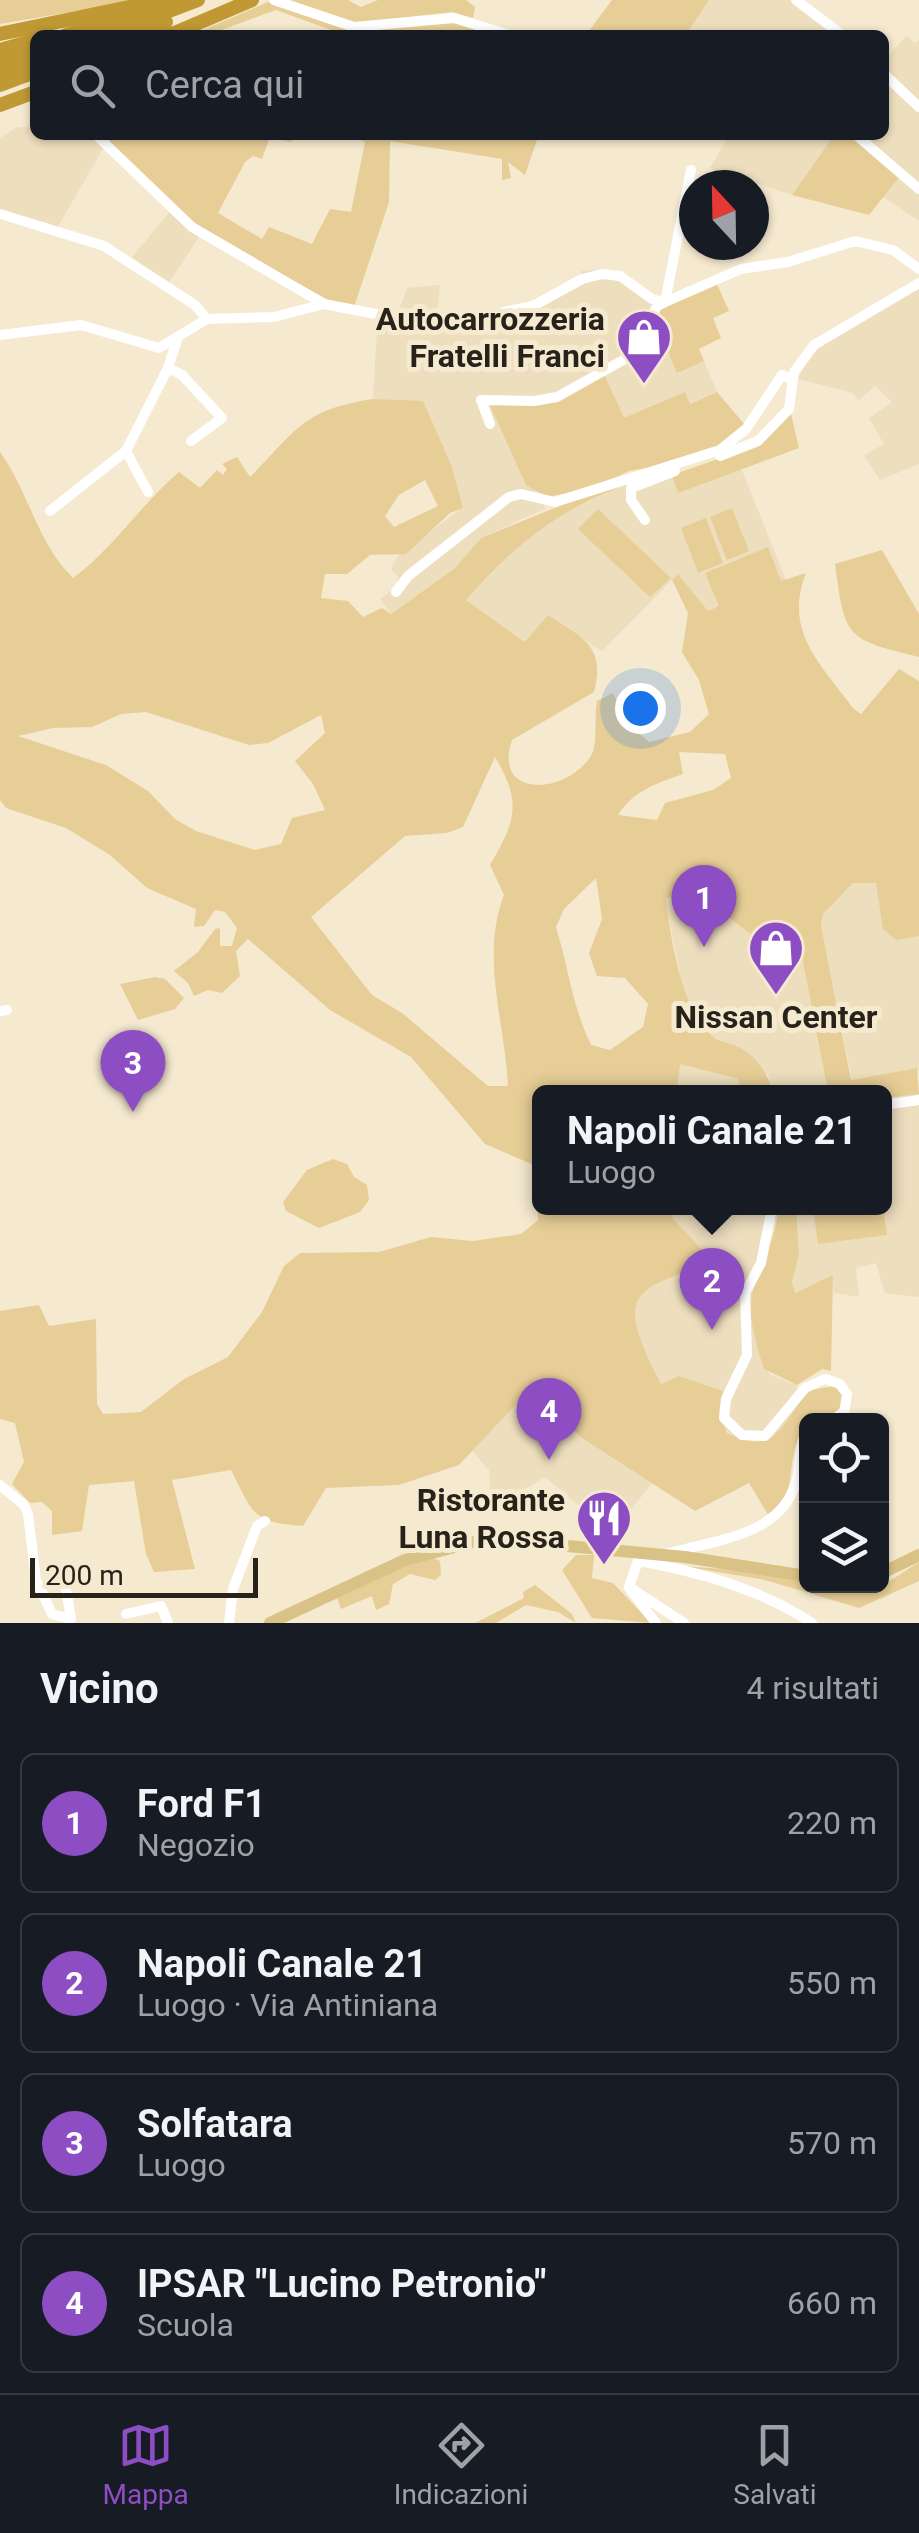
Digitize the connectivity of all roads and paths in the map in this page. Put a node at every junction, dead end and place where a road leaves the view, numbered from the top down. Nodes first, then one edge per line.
1 (252, 0) edge
2 (274, 0) edge
3 (796, 0) edge
4 (157, 2) edge
5 (191, 3) edge
6 (48, 30) edge
7 (67, 30) edge
8 (80, 30) edge
9 (80, 30) edge
10 (91, 30) edge
11 (97, 30) edge
12 (109, 30) edge
13 (119, 30) edge
14 (129, 30) edge
15 (142, 30) edge
16 (182, 30) edge
17 (493, 30) edge
18 (835, 30) edge
19 (30, 41) edge
20 (30, 48) edge
21 (30, 55) edge
22 (30, 55) edge
23 (0, 59) edge
24 (889, 79) edge
25 (30, 94) edge
26 (0, 105) edge
27 (919, 107) edge
28 (101, 140) edge
29 (862, 140) edge
30 (919, 189) edge
31 (0, 214) edge
32 (679, 233) edge
33 (919, 269) edge
34 (919, 283) edge
35 (666, 302) junction
36 (324, 304) junction
37 (207, 319) junction
38 (0, 335) edge
39 (178, 336) junction
40 (168, 368) junction
41 (792, 379) junction
42 (490, 424) dead end
43 (191, 441) dead end
44 (126, 451) junction
45 (148, 492) dead end
46 (50, 511) dead end
47 (645, 520) dead end
48 (396, 592) dead end
49 (919, 1100) edge
50 (892, 1104) edge
51 (771, 1215) edge
52 (841, 1413) edge
53 (799, 1469) edge
54 (0, 1485) edge
55 (264, 1522) dead end
56 (919, 1555) edge
57 (659, 1556) junction
58 (640, 1557) junction
59 (889, 1570) edge
60 (799, 1575) edge
61 (64, 1576) dead end
62 (629, 1587) junction
63 (126, 1614) dead end
64 (72, 1621) edge
65 (168, 1623) edge
66 (230, 1623) edge
67 (270, 1623) edge
68 (656, 1623) edge
69 (684, 1623) edge
70 (812, 1623) edge

1 - 16 highway
2 - 17 street
3 - 18 street
4 - 5 highway
4 - 6 highway
4 - 7 highway
4 - 8 highway
4 - 9 highway
4 - 10 highway
5 - 11 highway
5 - 12 highway
5 - 13 highway
5 - 14 highway
5 - 15 highway
19 - 23 highway
20 - 23 highway
21 - 23 highway
22 - 23 highway
24 - 27 street
25 - 26 highway
28 - 36 street
29 - 30 street
31 - 37 street
32 - 35 street
33 - 35 street
34 - 41 street
35 - 36 street
35 - 42 street
36 - 37 street
37 - 39 street
38 - 39 street
39 - 40 street
40 - 43 street
40 - 44 street
41 - 47 street
41 - 48 street
44 - 45 street
44 - 46 street
49 - 50 street
51 - 52 street
53 - 57 street
54 - 64 street
55 - 66 street
56 - 59 main road
57 - 58 main road
57 - 60 main road
58 - 62 street
58 - 67 main road
58 - 70 street
61 - 64 street
62 - 68 street
62 - 69 street
63 - 65 street

